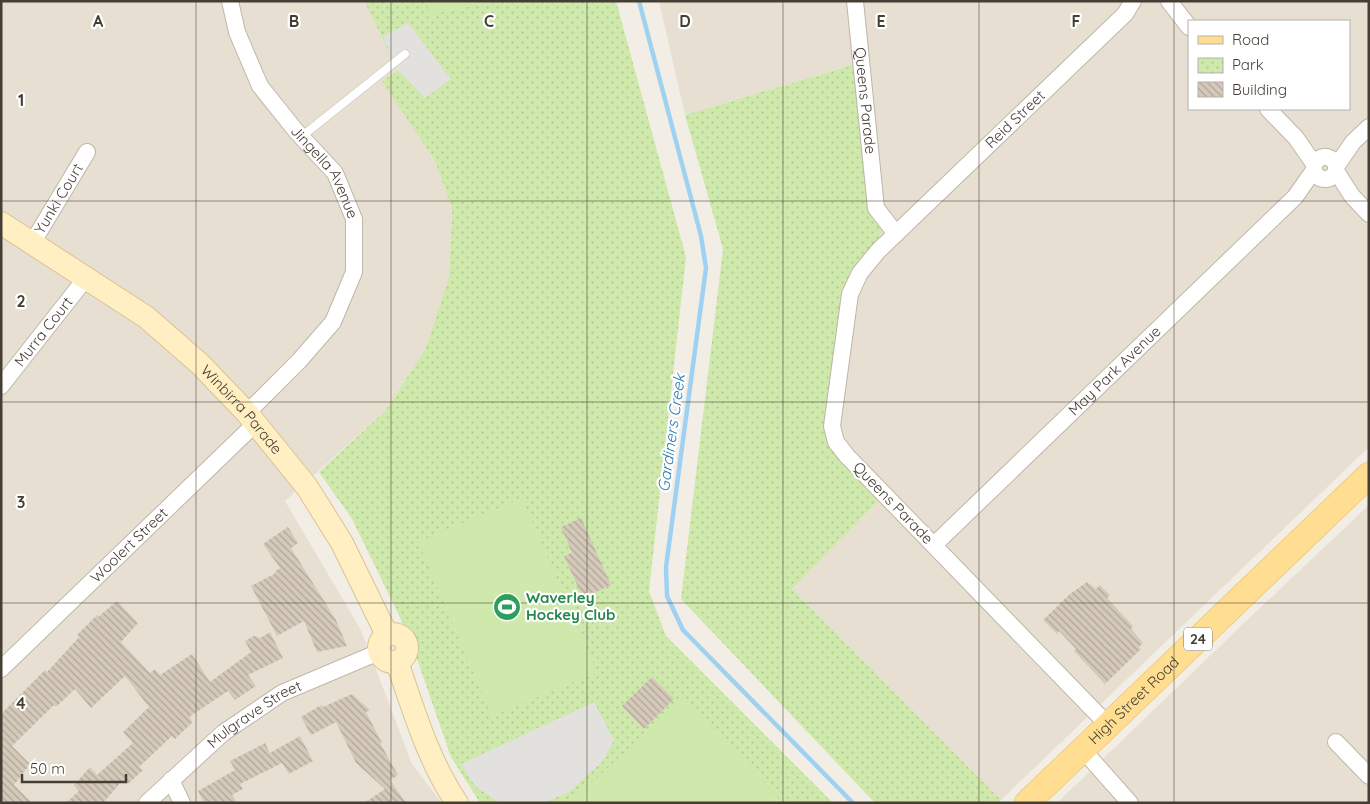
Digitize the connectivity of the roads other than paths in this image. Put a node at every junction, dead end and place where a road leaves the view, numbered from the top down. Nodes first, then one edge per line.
1 (230, 1) edge
2 (855, 1) edge
3 (1145, 1) edge
4 (1158, 1) edge
5 (1169, 1) edge
6 (1129, 8) edge
7 (1184, 22) edge
8 (405, 54) dead end
9 (1269, 110) edge
10 (1369, 127) edge
11 (301, 137) junction
12 (87, 152) dead end
13 (1325, 168) junction
14 (1369, 214) edge
15 (1, 223) edge
16 (900, 230) junction
17 (1, 234) edge
18 (31, 245) junction
19 (86, 278) junction
20 (1, 386) edge
21 (252, 418) junction
22 (1369, 475) edge
23 (934, 544) junction
24 (388, 650) junction
25 (1, 669) edge
26 (1108, 725) junction
27 (1336, 742) dead end
28 (1083, 750) junction
29 (1369, 776) edge
30 (171, 780) junction
31 (147, 803) edge
32 (182, 803) edge
33 (457, 803) edge
34 (1028, 803) edge
35 (1130, 803) edge

1 - 11 street, Jingella Avenue
2 - 16 street, Queens Parade
3 - 6 street, Reid Street
4 - 7 street
5 - 7 street
6 - 16 street, Reid Street
8 - 11 lane
9 - 13 street
10 - 13 street, May Park Avenue
11 - 21 street, Jingella Avenue
12 - 18 street, Yunki Court
13 - 14 street
13 - 23 street, May Park Avenue
15 - 18 street, Winbirra Parade
16 - 23 street, Queens Parade
17 - 18 street, Winbirra Parade
18 - 19 street, Winbirra Parade
19 - 20 street, Murra Court
19 - 21 street, Winbirra Parade
21 - 24 street, Winbirra Parade
21 - 25 street, Woolert Street
22 - 26 main road, High Street Road / 24
23 - 26 street, Queens Parade
24 - 30 street, Mulgrave Street
24 - 33 street, Winbirra Parade
26 - 28 main road, High Street Road / 24
27 - 29 street
28 - 34 main road, High Street Road / 24
28 - 35 street
30 - 31 street, Mulgrave Street
30 - 32 street

